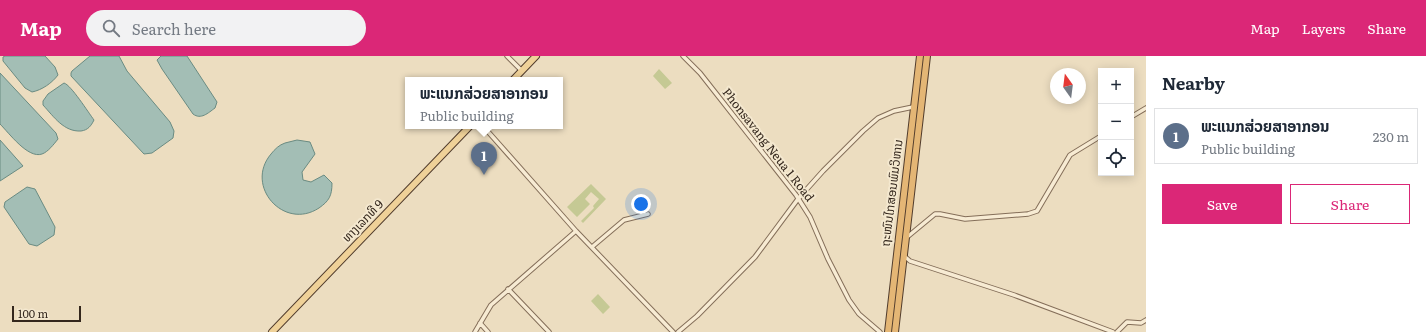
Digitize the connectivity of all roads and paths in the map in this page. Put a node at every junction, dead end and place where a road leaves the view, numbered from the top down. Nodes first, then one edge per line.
1 (507, 56) edge
2 (536, 56) edge
3 (683, 56) edge
4 (920, 56) edge
5 (927, 56) edge
6 (522, 71) junction
7 (516, 77) edge
8 (913, 107) junction
9 (1146, 108) edge
10 (1134, 115) edge
11 (467, 129) edge
12 (485, 129) edge
13 (1098, 138) edge
14 (798, 199) junction
15 (648, 214) dead end
16 (576, 231) junction
17 (905, 239) junction
18 (592, 248) junction
19 (903, 255) junction
20 (508, 289) junction
21 (1146, 320) edge
22 (480, 323) junction
23 (272, 332) edge
24 (475, 332) edge
25 (488, 332) edge
26 (549, 332) edge
27 (673, 332) edge
28 (678, 332) edge
29 (880, 332) edge
30 (888, 332) edge
31 (895, 332) edge
32 (1113, 332) edge
33 (1117, 332) edge

1 - 6 street
2 - 6 main road
3 - 14 street, Phonsavang Neua 1 Road
4 - 8 highway, ຖະໜົນໄກສອນພົມວິຫານ
5 - 17 highway, ຖະໜົນໄກສອນພົມວິຫານ
6 - 7 main road
8 - 14 street
8 - 30 highway, ຖະໜົນໄກສອນພົມວິຫານ
9 - 10 street
11 - 23 main road, ທາງເລກທີ 9
12 - 16 street
13 - 17 street
14 - 28 street
14 - 29 street, Phonsavang Neua 1 Road
15 - 18 street
16 - 18 street
16 - 20 street
17 - 19 highway, ຖະໜົນໄກສອນພົມວິຫານ
18 - 27 street
19 - 31 highway, ຖະໜົນໄກສອນພົມວິຫານ
19 - 32 street
20 - 22 street
20 - 26 street
21 - 33 street
22 - 24 street
22 - 25 street

